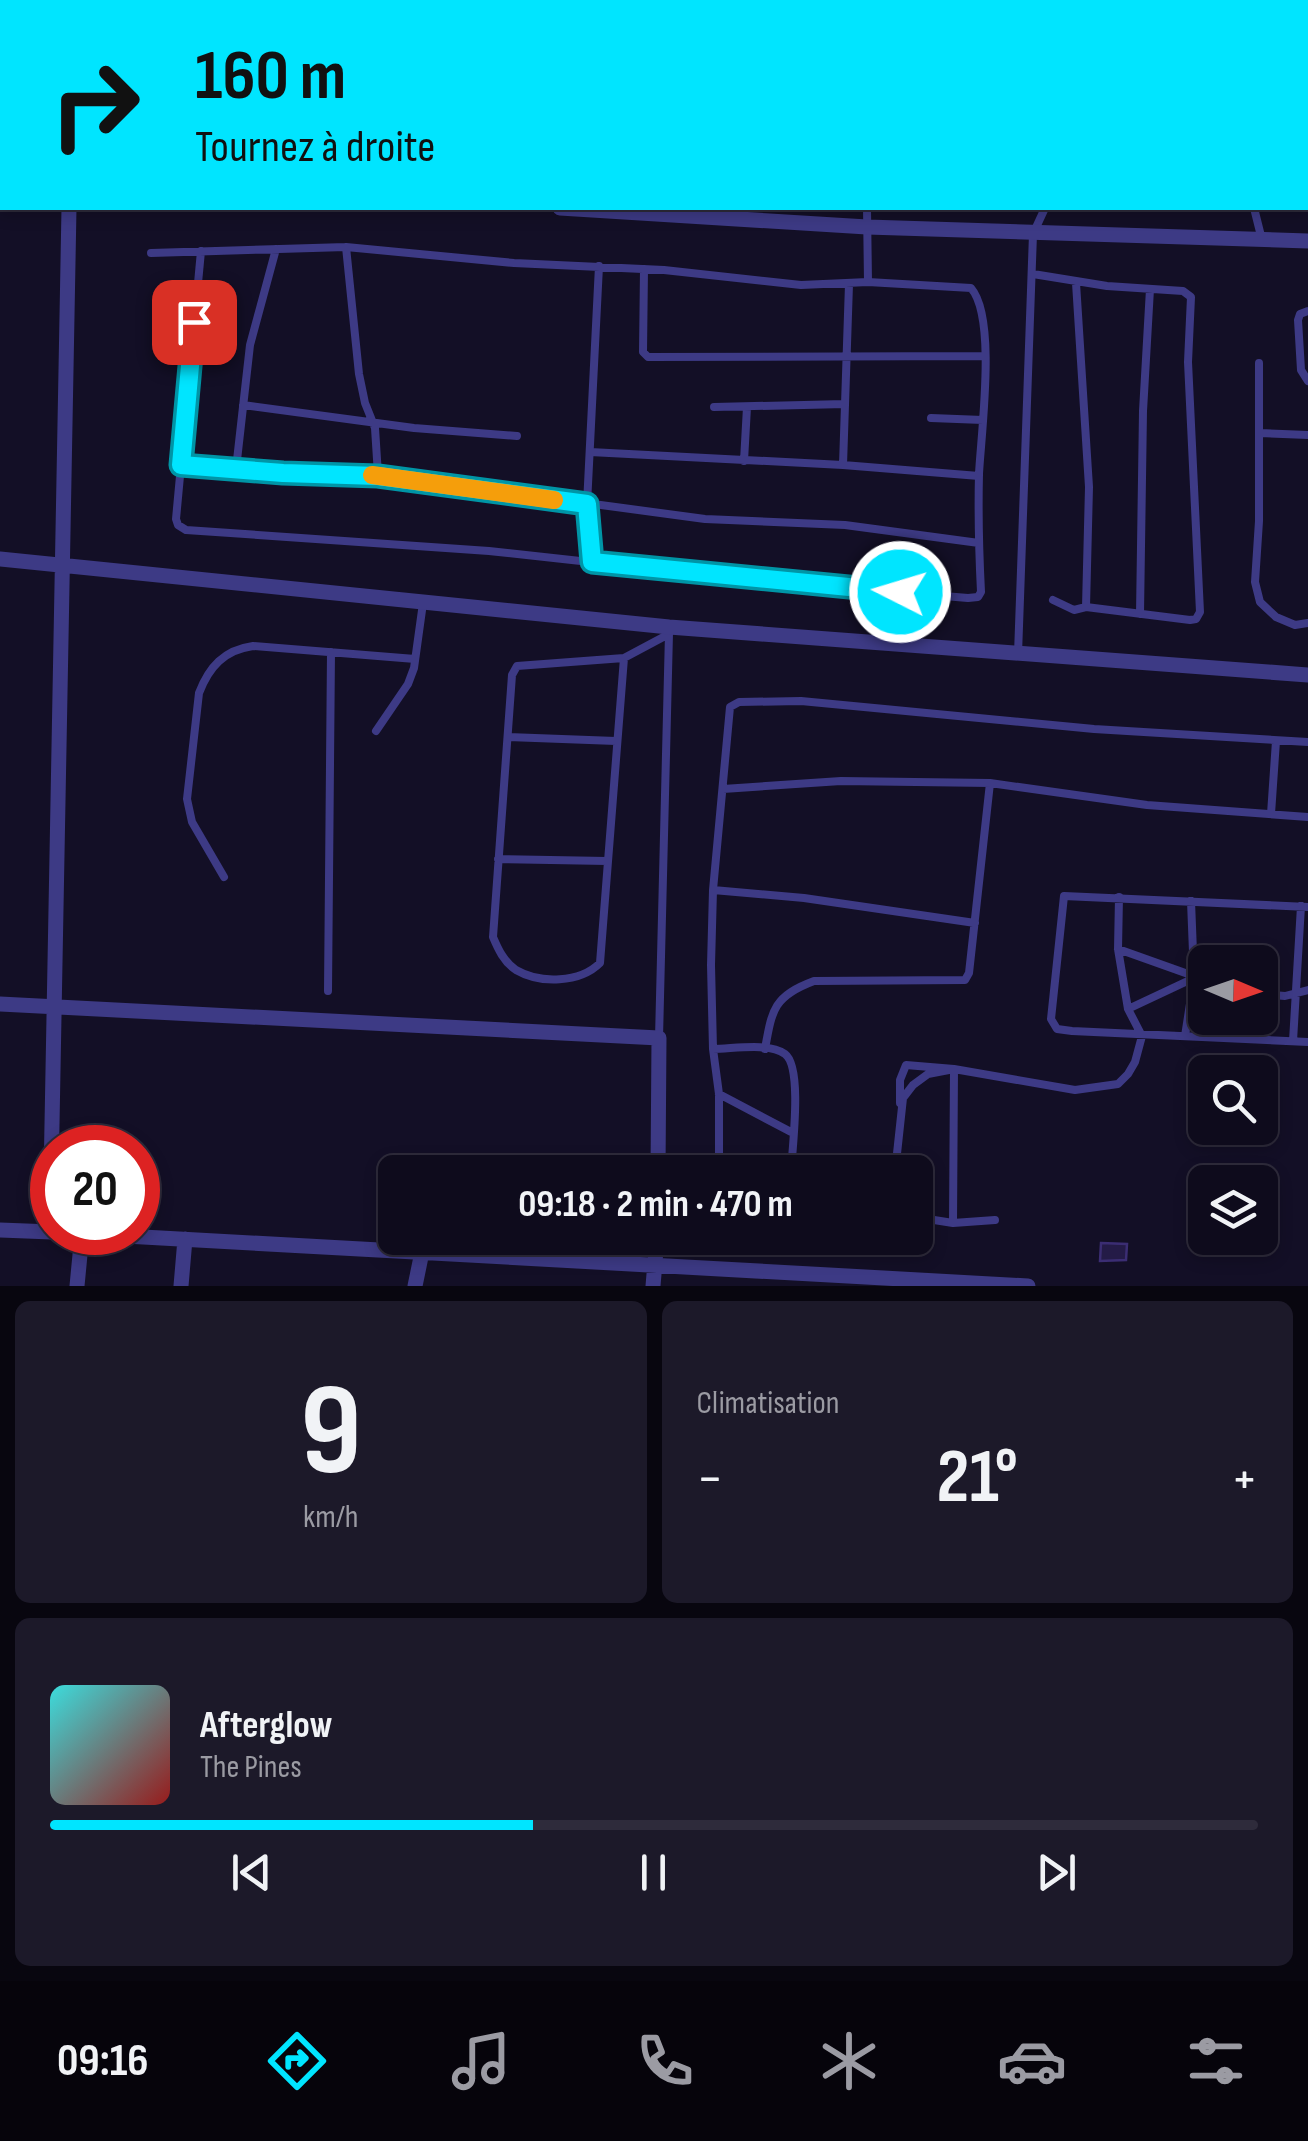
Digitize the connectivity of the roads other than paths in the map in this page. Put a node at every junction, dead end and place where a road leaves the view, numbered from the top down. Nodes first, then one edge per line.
1 (69, 210) edge
2 (591, 210) edge
3 (868, 210) edge
4 (1043, 210) edge
5 (1254, 210) edge
6 (866, 228) junction
7 (1033, 234) junction
8 (1262, 240) junction
9 (1308, 241) edge
10 (346, 247) junction
11 (276, 250) junction
12 (201, 251) junction
13 (151, 252) dead end
14 (600, 266) junction
15 (644, 269) junction
16 (1032, 274) junction
17 (868, 282) junction
18 (1076, 283) junction
19 (849, 284) junction
20 (1150, 289) junction
21 (1308, 311) edge
22 (847, 356) junction
23 (985, 356) junction
24 (1259, 363) dead end
25 (1308, 381) edge
26 (845, 404) junction
27 (242, 405) junction
28 (746, 406) junction
29 (714, 408) dead end
30 (931, 418) dead end
31 (982, 420) junction
32 (372, 421) junction
33 (1260, 432) junction
34 (1308, 434) edge
35 (517, 436) dead end
36 (590, 452) junction
37 (744, 461) junction
38 (181, 465) junction
39 (844, 465) junction
40 (236, 469) junction
41 (378, 476) junction
42 (979, 476) junction
43 (587, 504) junction
44 (979, 543) junction
45 (0, 558) edge
46 (592, 562) junction
47 (62, 564) junction
48 (1053, 600) dead end
49 (422, 603) junction
50 (1086, 607) junction
51 (1140, 614) junction
52 (1308, 623) edge
53 (669, 631) junction
54 (332, 652) junction
55 (1018, 654) junction
56 (624, 658) junction
57 (415, 659) junction
58 (1308, 676) edge
59 (376, 731) dead end
60 (508, 737) junction
61 (1276, 740) junction
62 (616, 741) junction
63 (1308, 742) edge
64 (990, 783) junction
65 (723, 789) junction
66 (1271, 814) junction
67 (1308, 817) edge
68 (498, 859) junction
69 (607, 862) junction
70 (224, 876) dead end
71 (714, 890) junction
72 (1119, 897) junction
73 (1191, 901) junction
74 (1305, 906) edge
75 (975, 923) junction
76 (1193, 945) edge
77 (1118, 950) junction
78 (1188, 976) edge
79 (1188, 981) edge
80 (1303, 990) edge
81 (328, 991) dead end
82 (1278, 995) edge
83 (0, 1004) edge
84 (54, 1007) junction
85 (1128, 1008) junction
86 (1188, 1013) edge
87 (1142, 1036) junction
88 (1184, 1036) junction
89 (659, 1038) junction
90 (1292, 1042) junction
91 (1308, 1042) edge
92 (765, 1048) junction
93 (714, 1049) junction
94 (954, 1069) junction
95 (719, 1094) junction
96 (53, 1125) edge
97 (793, 1132) junction
98 (658, 1155) edge
99 (719, 1155) edge
100 (792, 1155) edge
101 (898, 1155) edge
102 (898, 1155) edge
103 (933, 1218) edge
104 (995, 1220) dead end
105 (953, 1223) junction
106 (0, 1230) edge
107 (30, 1231) edge
108 (160, 1239) edge
109 (185, 1240) junction
110 (378, 1250) edge
111 (80, 1255) edge
112 (421, 1255) edge
113 (481, 1255) edge
114 (657, 1255) edge
115 (657, 1264) junction
116 (77, 1286) edge
117 (182, 1286) edge
118 (415, 1286) edge
119 (653, 1286) edge
120 (1028, 1286) edge

1 - 47 street
2 - 6 street
3 - 6 lane
4 - 7 lane
5 - 8 lane
6 - 7 street
6 - 17 lane
7 - 8 street
7 - 16 lane
8 - 9 street
10 - 11 lane
10 - 14 lane
10 - 32 lane
11 - 12 lane
11 - 27 lane
12 - 13 lane
12 - 38 lane
14 - 15 lane
14 - 36 lane
15 - 19 lane
15 - 22 lane
16 - 18 lane
16 - 55 lane
17 - 19 lane
17 - 23 lane
18 - 20 lane
18 - 50 lane
19 - 22 lane
20 - 51 lane
20 - 51 lane
21 - 25 lane
22 - 23 lane
22 - 26 lane
23 - 31 lane
24 - 33 lane
26 - 28 lane
26 - 39 lane
27 - 32 lane
27 - 40 lane
28 - 29 lane
28 - 37 lane
30 - 31 lane
31 - 42 lane
32 - 35 lane
32 - 41 lane
33 - 34 lane
33 - 52 lane
36 - 37 lane
36 - 43 lane
37 - 39 lane
38 - 40 lane
38 - 46 lane
39 - 42 lane
40 - 41 lane
41 - 43 lane
42 - 44 lane
43 - 44 lane
43 - 46 lane
44 - 46 lane
45 - 47 street
47 - 49 street
47 - 84 street
48 - 50 lane
49 - 53 street
49 - 57 lane
50 - 51 lane
53 - 55 street
53 - 56 lane
53 - 89 lane
54 - 57 lane
54 - 70 lane
54 - 81 lane
55 - 58 street
56 - 60 lane
56 - 62 lane
57 - 59 lane
60 - 62 lane
60 - 68 lane
61 - 63 lane
61 - 65 lane
61 - 66 lane
62 - 69 lane
64 - 65 lane
64 - 66 lane
64 - 75 lane
65 - 71 lane
66 - 67 lane
68 - 69 lane
68 - 69 lane
71 - 75 lane
71 - 93 lane
72 - 73 lane
72 - 77 lane
72 - 87 lane
73 - 74 lane
73 - 76 lane
74 - 80 lane
75 - 92 lane
77 - 78 lane
77 - 85 lane
79 - 85 lane
80 - 82 lane
80 - 90 lane
83 - 84 street
84 - 89 street
84 - 96 street
85 - 87 lane
86 - 88 lane
87 - 88 lane
87 - 94 lane
88 - 90 lane
89 - 98 street
90 - 91 lane
92 - 93 lane
92 - 97 lane
93 - 95 lane
94 - 101 lane
94 - 102 lane
94 - 105 lane
95 - 97 lane
95 - 99 lane
97 - 100 lane
103 - 105 lane
104 - 105 lane
106 - 107 street
108 - 109 street
109 - 110 street
109 - 117 street
111 - 116 street
112 - 118 street
113 - 115 street
114 - 115 street
115 - 119 street
115 - 120 street

